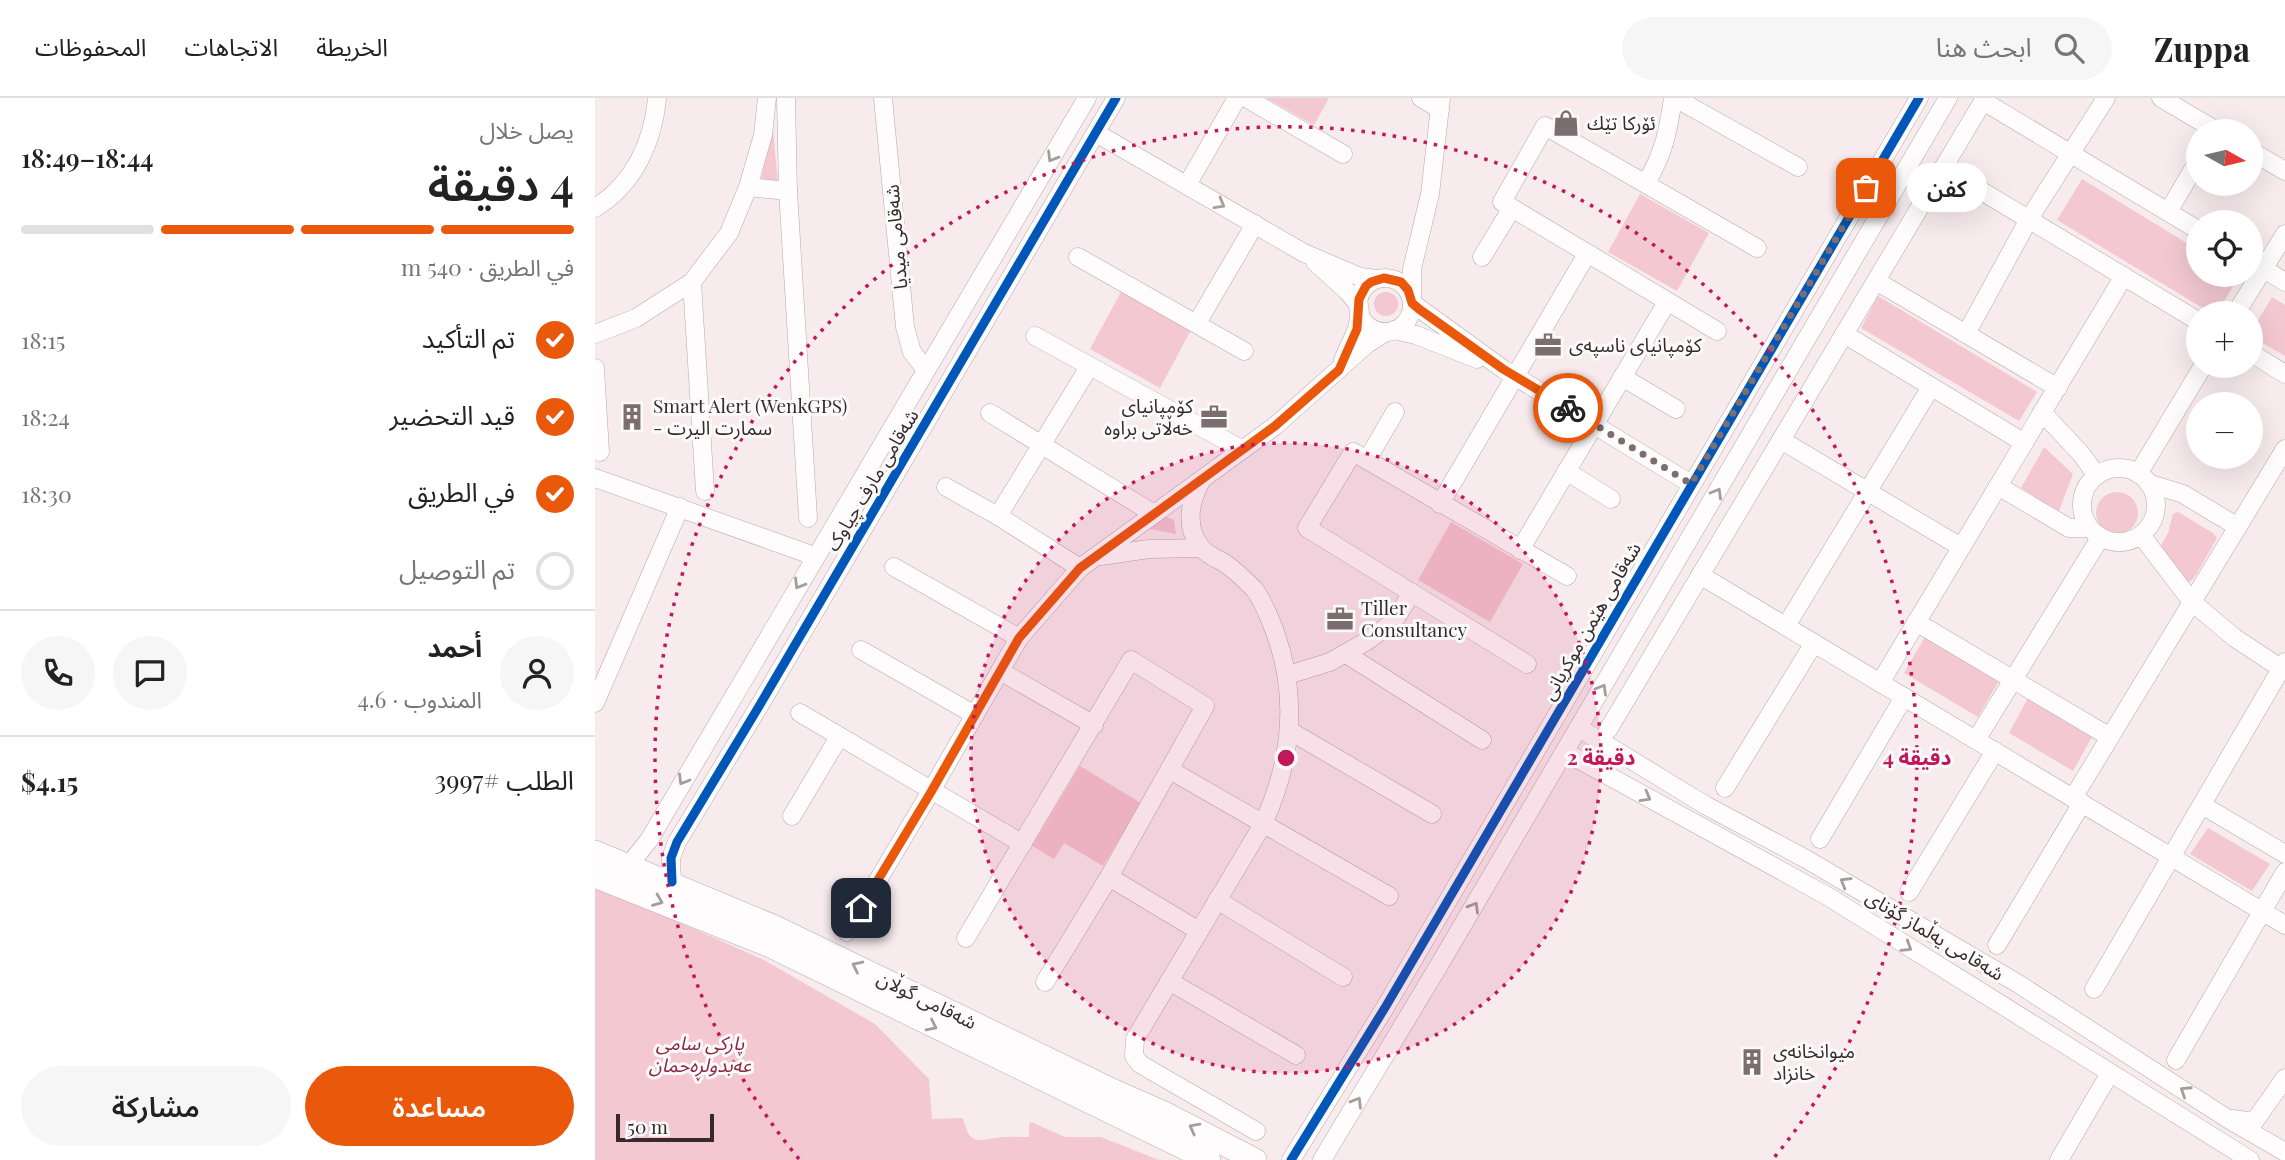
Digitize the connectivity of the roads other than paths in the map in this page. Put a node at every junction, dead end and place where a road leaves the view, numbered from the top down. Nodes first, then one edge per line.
1 (657, 98) edge
2 (767, 98) edge
3 (786, 98) edge
4 (883, 98) edge
5 (1087, 98) edge
6 (1117, 98) edge
7 (1237, 98) edge
8 (1246, 98) edge
9 (1421, 98) edge
10 (1674, 98) edge
11 (1919, 98) edge
12 (1948, 98) edge
13 (2106, 98) edge
14 (2161, 98) edge
15 (1984, 100) edge
16 (1441, 104) edge
17 (2196, 119) edge
18 (1096, 132) junction
19 (2070, 153) junction
20 (1343, 154) dead end
21 (2263, 158) edge
22 (1798, 167) dead end
23 (1943, 167) junction
24 (1876, 172) junction
25 (2285, 172) edge
26 (2186, 181) edge
27 (1646, 183) junction
28 (1898, 184) junction
29 (1187, 185) junction
30 (748, 187) junction
31 (788, 191) junction
32 (595, 208) edge
33 (1512, 208) junction
34 (2168, 212) junction
35 (2029, 219) junction
36 (2186, 223) edge
37 (1012, 224) junction
38 (1255, 224) junction
39 (1423, 225) junction
40 (2285, 234) edge
41 (1036, 237) junction
42 (1756, 248) dead end
43 (1304, 253) junction
44 (1587, 254) junction
45 (1078, 257) dead end
46 (1482, 257) dead end
47 (2263, 258) edge
48 (2263, 269) edge
49 (2124, 276) junction
50 (1380, 278) junction
51 (1876, 281) junction
52 (692, 282) junction
53 (2285, 282) edge
54 (1412, 300) junction
55 (1667, 302) junction
56 (1359, 309) junction
57 (2186, 313) edge
58 (1197, 323) junction
59 (1390, 331) junction
60 (1717, 331) dead end
61 (595, 334) edge
62 (1844, 334) junction
63 (1966, 334) junction
64 (1035, 337) dead end
65 (1244, 351) dead end
66 (2263, 360) edge
67 (1089, 367) junction
68 (595, 368) edge
69 (926, 370) junction
70 (1339, 370) junction
71 (1509, 373) junction
72 (2285, 374) edge
73 (1622, 377) junction
74 (2197, 378) edge
75 (1931, 387) junction
76 (2058, 388) junction
77 (1676, 409) dead end
78 (1395, 412) dead end
79 (2042, 412) junction
80 (990, 413) dead end
81 (1593, 424) junction
82 (1781, 440) junction
83 (2023, 442) junction
84 (1043, 445) junction
85 (2285, 449) edge
86 (1241, 450) junction
87 (600, 452) dead end
88 (1367, 460) junction
89 (1566, 471) junction
90 (2097, 476) junction
91 (595, 478) edge
92 (2143, 479) junction
93 (1201, 481) junction
94 (1691, 484) junction
95 (1998, 486) junction
96 (946, 488) dead end
97 (705, 491) dead end
98 (1868, 491) junction
99 (1611, 499) dead end
100 (1440, 504) junction
101 (680, 507) junction
102 (1154, 513) junction
103 (998, 516) junction
104 (808, 519) dead end
105 (2238, 527) junction
106 (2095, 533) junction
107 (2141, 535) junction
108 (1961, 547) junction
109 (1201, 548) junction
110 (1520, 550) junction
111 (1097, 556) junction
112 (814, 559) junction
113 (894, 567) dead end
114 (1080, 568) junction
115 (1700, 575) junction
116 (1567, 576) dead end
117 (1412, 593) junction
118 (2192, 602) junction
119 (1916, 622) junction
120 (1786, 626) junction
121 (1019, 638) junction
122 (1814, 643) junction
123 (861, 650) dead end
124 (1346, 654) junction
125 (1527, 664) dead end
126 (2284, 667) edge
127 (1000, 671) junction
128 (1288, 675) junction
129 (2013, 678) junction
130 (1880, 682) junction
131 (733, 694) junction
132 (1904, 697) junction
133 (595, 703) edge
134 (758, 708) junction
135 (800, 713) dead end
136 (975, 715) junction
137 (1094, 724) junction
138 (1579, 728) junction
139 (1608, 730) dead end
140 (1290, 731) junction
141 (839, 737) junction
142 (2110, 737) junction
143 (1482, 740) dead end
144 (1976, 740) junction
145 (1995, 751) junction
146 (1565, 752) junction
147 (1170, 770) junction
148 (1725, 788) dead end
149 (931, 792) junction
150 (2078, 801) junction
151 (2202, 805) junction
152 (1432, 814) dead end
153 (792, 816) dead end
154 (1263, 824) junction
155 (1820, 839) dead end
156 (1023, 844) junction
157 (595, 852) edge
158 (2285, 854) edge
159 (2171, 857) junction
160 (629, 866) junction
161 (2285, 872) edge
162 (595, 876) edge
163 (1109, 877) junction
164 (672, 882) junction
165 (1909, 892) dead end
166 (1389, 896) dead end
167 (1217, 900) junction
168 (2262, 911) junction
169 (2285, 925) edge
170 (1199, 931) junction
171 (846, 932) dead end
172 (966, 938) dead end
173 (1997, 945) dead end
174 (1343, 977) dead end
175 (1401, 980) junction
176 (1169, 981) junction
177 (1045, 982) dead end
178 (2094, 989) dead end
179 (1422, 994) junction
180 (2052, 1005) junction
181 (2038, 1028) junction
182 (1296, 1055) dead end
183 (2176, 1060) dead end
184 (2110, 1073) junction
185 (2285, 1077) edge
186 (2228, 1119) junction
187 (1256, 1131) dead end
188 (2285, 1153) edge
189 (1209, 1160) edge
190 (1255, 1160) edge
191 (1291, 1160) edge
192 (1321, 1160) edge
193 (2059, 1160) edge
194 (2250, 1160) edge

1 - 32 street
2 - 30 street
3 - 31 street
4 - 69 street, شەقامی میدیا
5 -> 37 street, شەقامی مارف چیاوک
6 - 18 street, شەقامی مارف چیاوک
7 - 29 street
8 - 20 street
9 - 16 street
10 - 22 street
10 - 27 street
11 - 24 street, شەقامی هێمن موکریانی
12 - 28 street
13 - 19 street
14 - 17 street
15 - 19 street
15 - 23 street
16 - 39 street
18 - 29 street
18 - 41 street, شەقامی مارف چیاوک
19 - 34 street
19 - 35 street
21 - 25 street
23 - 35 street
23 - 51 street
24 - 28 street
24 - 94 street, شەقامی هێمن موکریانی
26 - 34 street
27 - 33 street
27 - 42 street
138 -> 28 street
29 -> 38 street
30 - 31 street
30 - 52 street
31 - 104 street
33 - 44 street
33 - 46 street
34 - 36 street
35 - 49 street
35 - 63 street
37 - 41 street
37 - 69 street, شەقامی مارف چیاوک
38 - 43 street
38 - 58 street
39 - 50 street
39 - 54 street
40 - 47 street
41 - 134 street, شەقامی مارف چیاوک
43 - 50 street
43 - 56 street
44 - 55 street
44 - 71 street
45 - 58 street
48 - 53 street
49 - 57 street
49 - 76 street
50 - 54 street
50 - 56 street
51 - 62 street
51 - 63 street
52 - 61 street
52 - 97 street
54 - 59 street
54 - 71 street
55 - 60 street
55 - 73 street
56 - 59 street
56 - 70 street
58 - 65 street
59 - 70 street
59 - 71 street
62 - 75 street
62 - 82 street
63 - 76 street
64 - 67 street
66 - 72 street
67 - 84 street
67 - 86 street
68 - 87 street
69 - 112 street, شەقامی مارف چیاوک
70 - 86 street
71 - 81 street
71 - 100 street
73 - 77 street
73 - 81 street
74 - 92 street
75 - 83 street
75 - 98 street
76 - 79 street
78 - 88 street
79 - 83 street
79 - 90 street
80 - 84 street
81 - 89 street
81 - 94 street
82 - 98 street
82 - 115 street
83 - 95 street
84 - 102 street
84 - 103 street
85 - 105 street
86 - 93 street
88 - 100 street
88 - 117 street
89 - 99 street
89 - 110 street
90 - 92 street
90 - 106 street
91 - 101 street
92 - 105 street
92 - 107 street
93 - 102 street
93 - 109 street
94 - 175 street, شەقامی هێمن موکریانی
95 - 106 street
95 - 108 street
96 - 103 street
98 - 108 street
98 - 120 street
100 - 110 street
101 - 112 street
101 - 133 street
102 - 111 street
103 - 114 street
105 - 118 street
106 - 107 street
106 - 129 street
107 - 118 street
108 - 119 street
109 - 111 street
109 - 128 street
110 - 116 street
111 - 114 street
112 -> 131 street, شەقامی مارف چیاوک
113 - 121 street
114 - 121 street
115 - 120 street
115 - 139 street
117 - 124 street
117 - 125 street
118 - 126 street
118 - 142 street
119 - 129 street
119 - 130 street
120 - 122 street
121 - 127 street
122 - 130 street
122 - 148 street
123 - 136 street
124 - 128 street
124 - 143 street
126 - 151 street
127 - 136 street
127 - 137 street
128 - 140 street
129 - 142 street
129 - 144 street
130 - 132 street
131 - 134 street
131 -> 160 street, شەقامی مارف چیاوک
132 - 144 street
132 - 155 street
134 - 164 street, شەقامی مارف چیاوک
135 - 141 street
136 - 149 street
137 - 147 street
137 - 156 street
138 - 146 street
180 -> 138 street, شەقامی یەڵماز گۆنای
140 - 152 street
140 - 154 street
141 - 149 street
141 - 153 street
142 - 150 street
144 - 145 street
145 - 150 street
145 - 165 street
179 -> 146 street
146 -> 181 street, شەقامی یەڵماز گۆنای
147 - 154 street
147 - 163 street
149 - 156 street
149 - 171 street
150 - 159 street
150 - 173 street
151 - 158 street
151 - 159 street
154 - 166 street
154 - 167 street
156 - 172 street
157 - 160 main road, شەقامی گوڵان
159 - 168 street
159 - 178 street
160 - 164 main road, شەقامی گوڵان
161 - 168 street
162 -> 189 main road, شەقامی گوڵان
163 - 170 street
163 - 177 street
190 -> 164 main road, شەقامی گوڵان
167 - 170 street
167 - 174 street
168 - 169 street
168 - 183 street
170 - 176 street
175 - 179 street
175 - 191 street, شەقامی هێمن موکریانی
176 - 182 street
176 - 187 street
192 -> 179 street
180 - 181 street
186 -> 180 street, شەقامی یەڵماز گۆنای
181 - 184 street, شەقامی یەڵماز گۆنای
184 - 193 street
184 - 194 street, شەقامی یەڵماز گۆنای
185 - 186 street
186 - 188 street, شەقامی یەڵماز گۆنای

